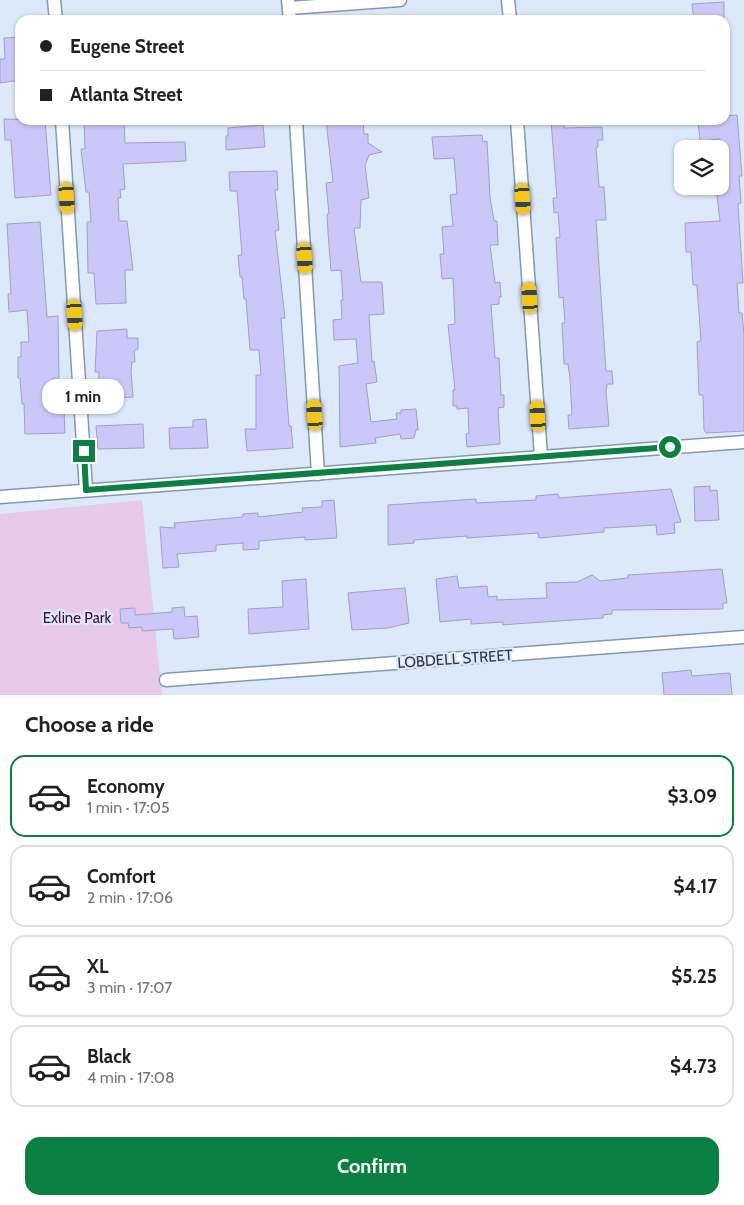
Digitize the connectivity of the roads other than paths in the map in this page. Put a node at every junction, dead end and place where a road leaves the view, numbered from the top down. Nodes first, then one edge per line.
1 (54, 0) edge
2 (400, 0) edge
3 (508, 0) edge
4 (289, 9) edge
5 (56, 15) edge
6 (510, 15) edge
7 (62, 125) edge
8 (296, 125) edge
9 (517, 125) edge
10 (744, 442) edge
11 (542, 456) junction
12 (318, 474) junction
13 (86, 490) junction
14 (0, 497) edge
15 (744, 637) edge
16 (166, 680) dead end

1 - 5 street
2 - 4 street
3 - 6 street
7 - 13 street
8 - 12 street
9 - 11 street
10 - 11 street
11 - 12 street
12 - 13 street
13 - 14 street
15 - 16 street, LOBDELL STREET

